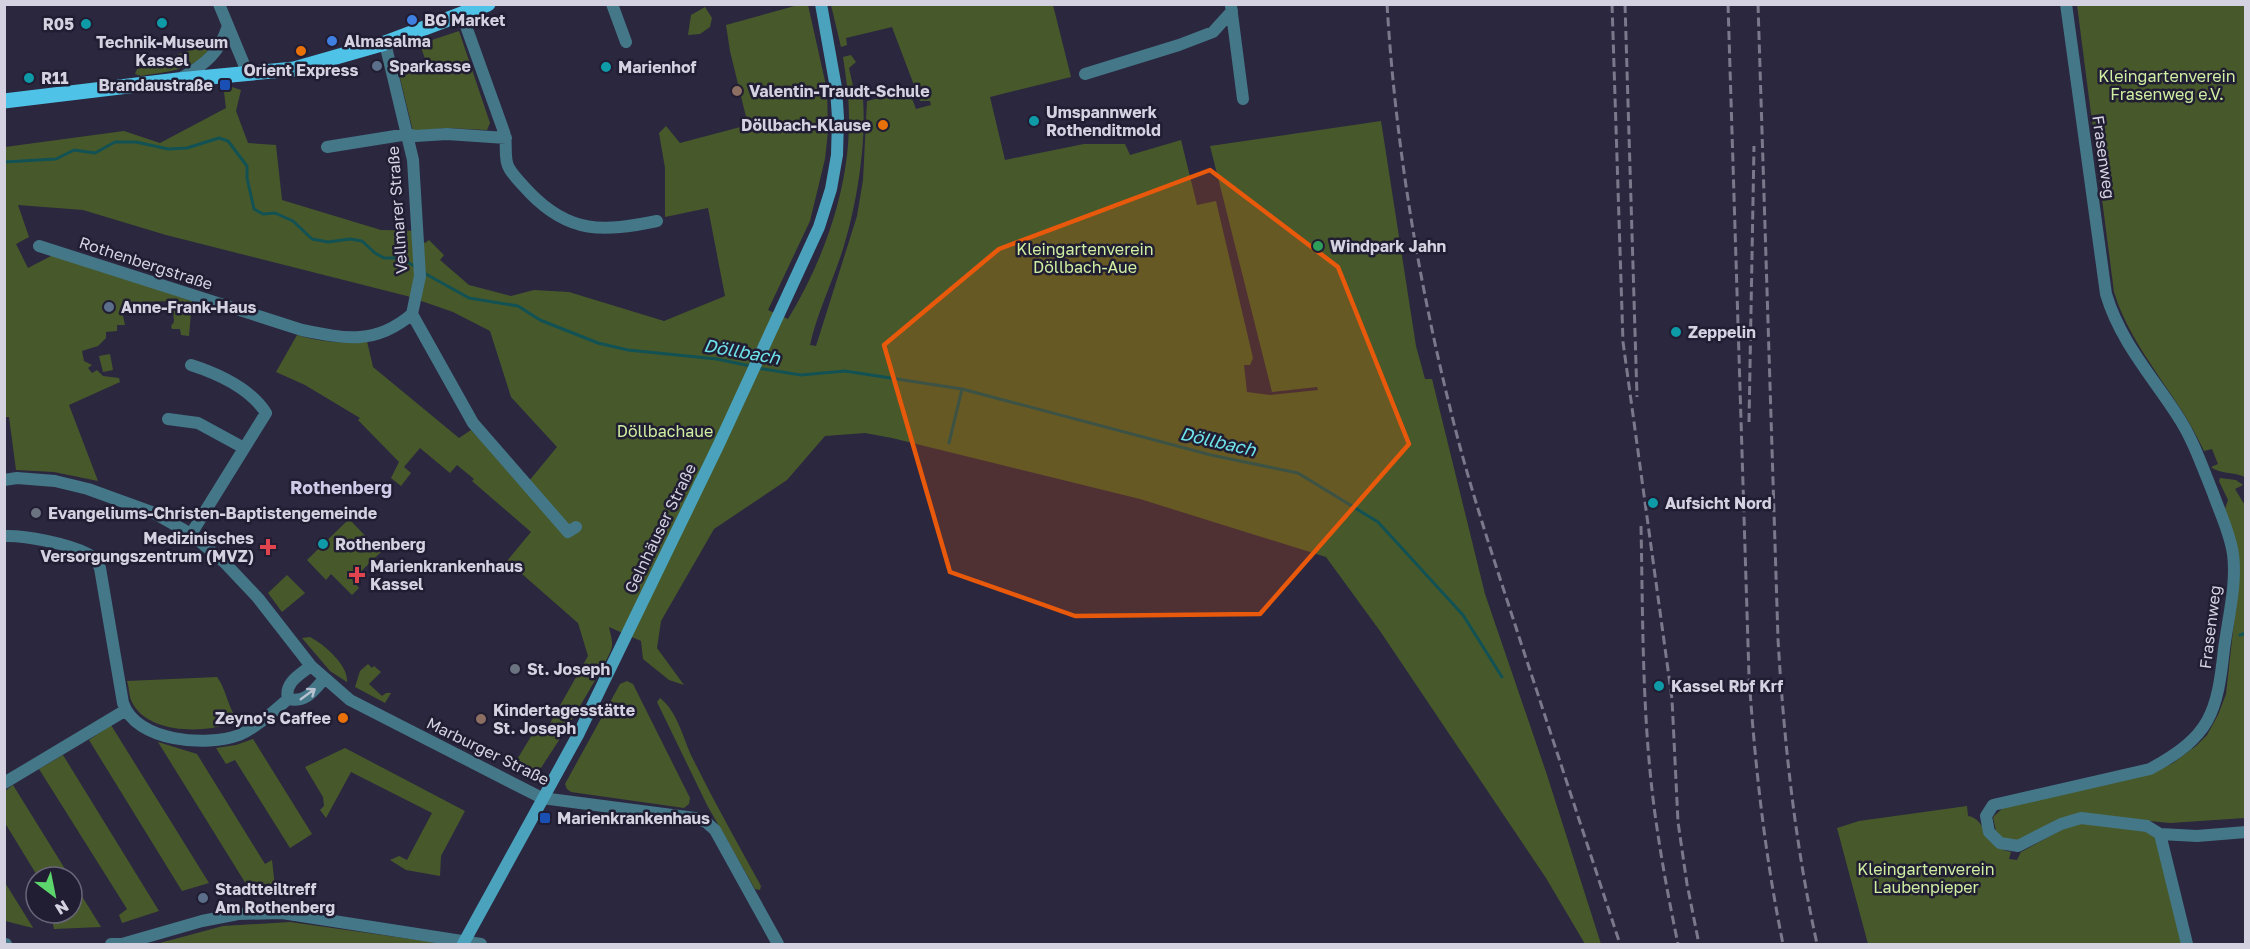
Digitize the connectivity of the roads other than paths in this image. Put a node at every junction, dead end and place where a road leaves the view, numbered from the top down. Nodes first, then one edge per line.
1 (219, 4) edge
2 (488, 4) edge
3 (612, 4) edge
4 (820, 4) edge
5 (2066, 4) edge
6 (1231, 8) edge
7 (462, 15) junction
8 (228, 26) junction
9 (626, 42) dead end
10 (386, 43) junction
11 (248, 74) junction
12 (1085, 74) dead end
13 (178, 80) junction
14 (1243, 99) dead end
15 (4, 100) edge
16 (408, 134) junction
17 (506, 138) junction
18 (327, 147) dead end
19 (657, 221) dead end
20 (39, 246) dead end
21 (412, 314) junction
22 (191, 365) dead end
23 (168, 419) dead end
24 (244, 448) junction
25 (4, 480) edge
26 (576, 527) dead end
27 (191, 534) junction
28 (4, 536) edge
29 (311, 666) junction
30 (324, 679) junction
31 (287, 700) junction
32 (126, 710) junction
33 (4, 783) edge
34 (542, 798) junction
35 (2246, 832) edge
36 (2160, 834) junction
37 (464, 943) edge
38 (111, 945) edge
39 (481, 945) edge
40 (778, 945) edge
41 (2187, 945) edge

1 - 8 street
2 - 7 main road
3 - 9 street
4 - 34 main road, Gelnhäuser Straße
5 - 36 street, Frasenweg
6 - 12 street
6 - 14 street
7 - 10 main road
7 - 17 street
8 - 11 street
8 - 13 street
10 - 11 main road
10 - 16 street, Vellmarer Straße
11 - 13 main road
13 - 15 main road
16 - 17 street
16 - 18 street
16 - 21 street, Vellmarer Straße
17 - 19 street
20 - 21 street, Rothenbergstraße
21 - 26 street
22 - 24 street
23 - 24 street
24 - 27 street
25 - 27 street, Marburger Straße
27 - 29 street, Marburger Straße
28 - 32 street
29 - 30 street, Marburger Straße
29 - 31 street
31 -> 30 street
30 - 34 street, Marburger Straße
31 - 32 street
32 - 33 street
34 - 37 main road, Gelnhäuser Straße
34 - 40 street, Marburger Straße
35 - 36 street, Frasenweg
36 - 41 street
37 - 38 street
37 - 39 street

